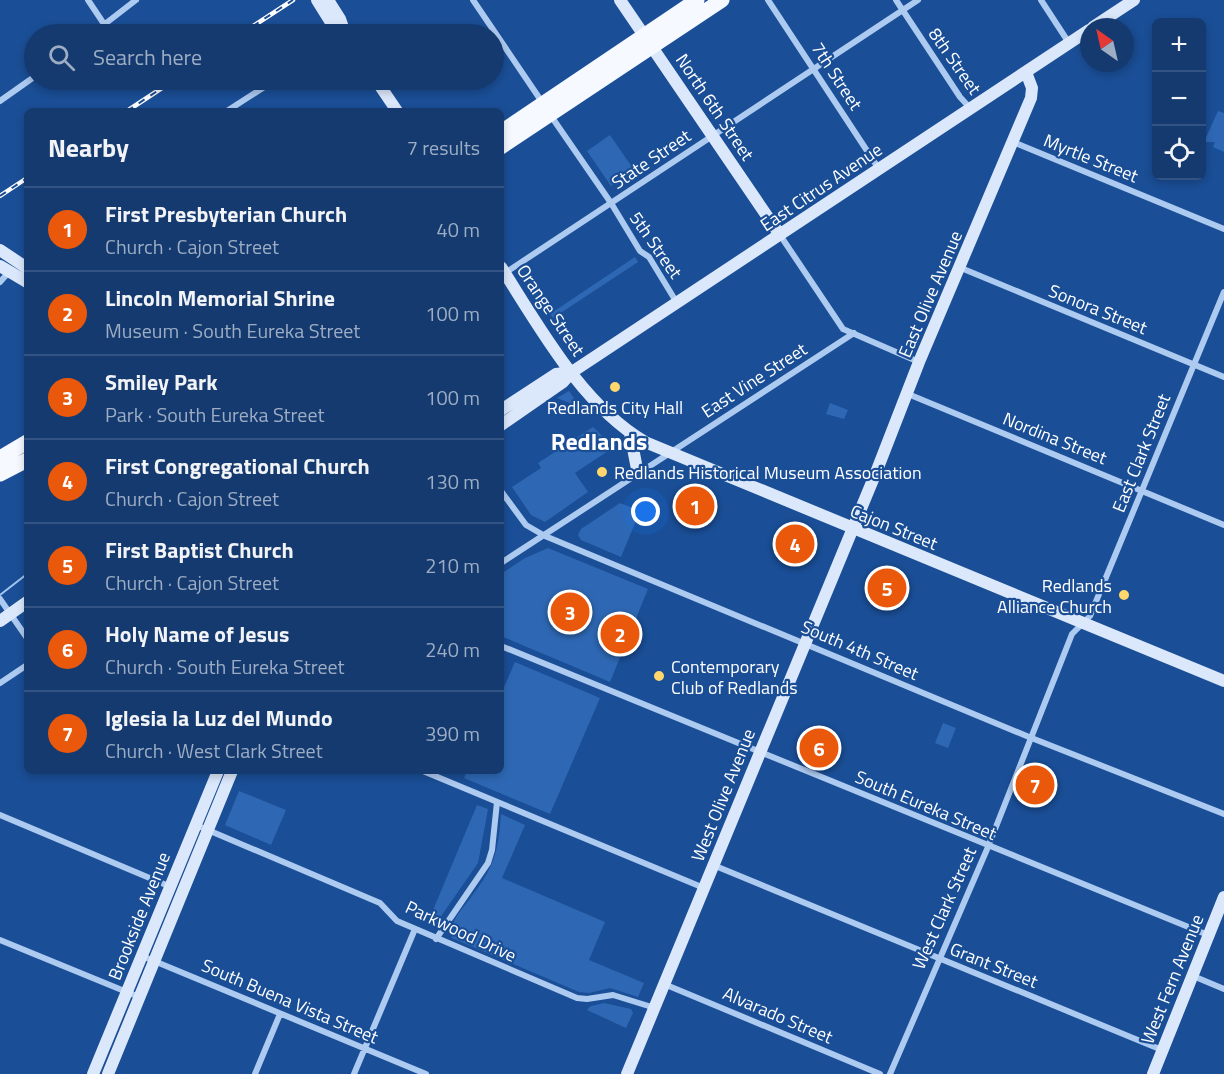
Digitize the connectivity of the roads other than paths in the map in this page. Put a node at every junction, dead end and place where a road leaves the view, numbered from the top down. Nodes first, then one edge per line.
1 (88, 0) edge
2 (136, 0) edge
3 (317, 0) edge
4 (328, 0) edge
5 (473, 0) edge
6 (620, 0) edge
7 (697, 0) edge
8 (722, 0) edge
9 (768, 0) edge
10 (896, 0) edge
11 (918, 0) edge
12 (1041, 0) edge
13 (1134, 0) edge
14 (902, 10) junction
15 (1107, 18) edge
16 (104, 24) joint
17 (332, 24) edge
18 (341, 24) edge
19 (489, 24) edge
20 (1080, 36) edge
21 (648, 41) junction
22 (1069, 43) junction
23 (504, 46) edge
24 (814, 68) junction
25 (1026, 72) junction
26 (24, 84) edge
27 (259, 90) edge
28 (383, 90) edge
29 (0, 100) edge
30 (231, 108) edge
31 (395, 108) edge
32 (546, 109) junction
33 (970, 109) junction
34 (504, 130) edge
35 (712, 136) junction
36 (1013, 142) junction
37 (504, 144) edge
38 (879, 169) junction
39 (611, 204) junction
40 (1224, 229) edge
41 (780, 235) junction
42 (0, 250) edge
43 (13, 267) edge
44 (961, 268) junction
45 (504, 269) edge
46 (504, 271) edge
47 (24, 279) edge
48 (0, 282) edge
49 (1224, 292) edge
50 (678, 303) junction
51 (854, 333) junction
52 (919, 362) junction
53 (1194, 365) junction
54 (572, 372) junction
55 (1224, 377) edge
56 (908, 394) junction
57 (504, 408) edge
58 (504, 423) edge
59 (630, 433) junction
60 (24, 444) edge
61 (670, 452) junction
62 (0, 458) edge
63 (24, 462) edge
64 (0, 474) edge
65 (638, 474) junction
66 (1142, 491) junction
67 (504, 495) edge
68 (1224, 525) edge
69 (852, 530) junction
70 (545, 536) junction
71 (504, 561) edge
72 (0, 599) edge
73 (24, 604) edge
74 (5, 617) edge
75 (1082, 624) junction
76 (24, 635) edge
77 (806, 644) junction
78 (504, 647) edge
79 (24, 667) edge
80 (1224, 681) edge
81 (0, 683) edge
82 (1029, 737) junction
83 (760, 753) junction
84 (222, 774) edge
85 (222, 774) edge
86 (430, 774) edge
87 (497, 802) junction
88 (1224, 814) edge
89 (0, 815) edge
90 (196, 825) junction
91 (208, 830) junction
92 (987, 847) junction
93 (714, 865) junction
94 (170, 886) junction
95 (704, 888) junction
96 (183, 892) junction
97 (1224, 897) edge
98 (415, 929) junction
99 (1208, 935) junction
100 (436, 939) junction
101 (0, 940) edge
102 (148, 958) junction
103 (938, 958) junction
104 (1193, 976) junction
105 (664, 984) junction
106 (1224, 989) edge
107 (133, 995) junction
108 (655, 1008) junction
109 (280, 1014) junction
110 (365, 1049) junction
111 (1163, 1051) junction
112 (93, 1074) edge
113 (108, 1074) edge
114 (255, 1074) edge
115 (354, 1074) edge
116 (426, 1074) edge
117 (627, 1074) edge
118 (880, 1074) edge
119 (890, 1074) edge
120 (1153, 1074) edge

1 - 16 street
2 - 16 street
3 - 17 street
4 - 18 street
5 - 19 street, 5th Street
6 - 21 street, North 6th Street
7 - 21 main road
8 - 21 main road
9 - 24 street, 7th Street
10 - 14 street, 8th Street
11 - 14 street, State Street
12 - 22 street
13 - 15 street
14 - 24 street, State Street
14 - 33 street, 8th Street
20 - 22 street, East Citrus Avenue
21 - 32 main road
21 - 35 street, North 6th Street
22 - 25 street, East Citrus Avenue
23 - 32 street, 5th Street
24 - 35 street, State Street
24 - 38 street, 7th Street
25 - 33 street, East Citrus Avenue
25 - 36 street, East Olive Avenue
26 - 29 street
27 - 30 street
28 - 31 street
32 - 34 main road
32 - 37 main road
32 - 39 street, 5th Street
33 - 38 street, East Citrus Avenue
35 - 39 street, State Street
35 - 41 street, North 6th Street
36 - 40 street, Myrtle Street
36 - 44 street, East Olive Avenue
38 - 41 street, East Citrus Avenue
39 - 45 street, State Street
39 - 50 street, 5th Street
41 - 50 street, East Citrus Avenue
41 - 51 street
42 - 43 street
43 - 47 street
43 - 48 street
44 - 52 street, East Olive Avenue
44 - 53 street, Sonora Street
46 - 54 street, Orange Street
49 - 53 street, East Clark Street
50 - 54 street, East Citrus Avenue
51 - 52 street
51 - 61 street, East Vine Street
52 - 56 street, East Olive Avenue
53 - 55 street, Sonora Street
53 - 66 street, East Clark Street
54 - 57 street
54 - 58 street
54 - 59 street, Cajon Street
56 - 66 street, Nordina Street
56 - 69 street, East Olive Avenue
59 - 61 street, Cajon Street
59 - 65 street
60 - 62 main road
61 - 65 street, East Vine Street
61 - 69 street, Cajon Street
63 - 64 main road
65 - 70 street, East Vine Street
66 - 68 street, Nordina Street
66 - 75 street, East Clark Street
67 - 70 street, South 4th Street
69 - 75 street, Cajon Street
69 - 77 street, West Olive Avenue
70 - 71 street, East Vine Street
70 - 77 street, South 4th Street
72 - 74 street
73 - 74 street
74 - 76 street
75 - 80 street, Cajon Street
75 - 82 street, West Clark Street
77 - 82 street, South 4th Street
77 - 83 street, West Olive Avenue
78 - 83 street, South Eureka Street
79 - 81 street
82 - 88 street, South 4th Street
82 - 92 street, West Clark Street
83 - 92 street, South Eureka Street
83 - 93 street, West Olive Avenue
84 - 90 street, Brookside Avenue
85 - 91 street, Brookside Avenue
86 - 87 street
87 - 95 street
87 - 100 street
89 - 94 street
90 - 91 street, Parkwood Drive
90 - 94 street, Brookside Avenue
91 - 96 street, Brookside Avenue
91 - 98 street, Parkwood Drive
92 - 99 street, South Eureka Street
92 - 103 street, West Clark Street
93 - 95 street, West Olive Avenue
93 - 103 street, Grant Street
94 - 96 street
94 - 102 street, Brookside Avenue
95 - 105 street, West Olive Avenue
96 - 102 street, Brookside Avenue
97 - 99 street, West Fern Avenue
98 - 100 street, Parkwood Drive
98 - 110 street
99 - 104 street, West Fern Avenue
100 - 108 street, Parkwood Drive
101 - 107 street
102 - 107 street, Brookside Avenue
102 - 109 street, South Buena Vista Street
103 - 111 street, Grant Street
103 - 119 street, West Clark Street
104 - 106 street
104 - 111 street, West Fern Avenue
105 - 108 street, West Olive Avenue
105 - 118 street, Alvarado Street
107 - 112 street, Brookside Avenue
107 - 113 street, Brookside Avenue
108 - 117 street, West Olive Avenue
109 - 110 street, South Buena Vista Street
109 - 114 street
110 - 115 street
110 - 116 street, South Buena Vista Street
111 - 120 street, West Fern Avenue

